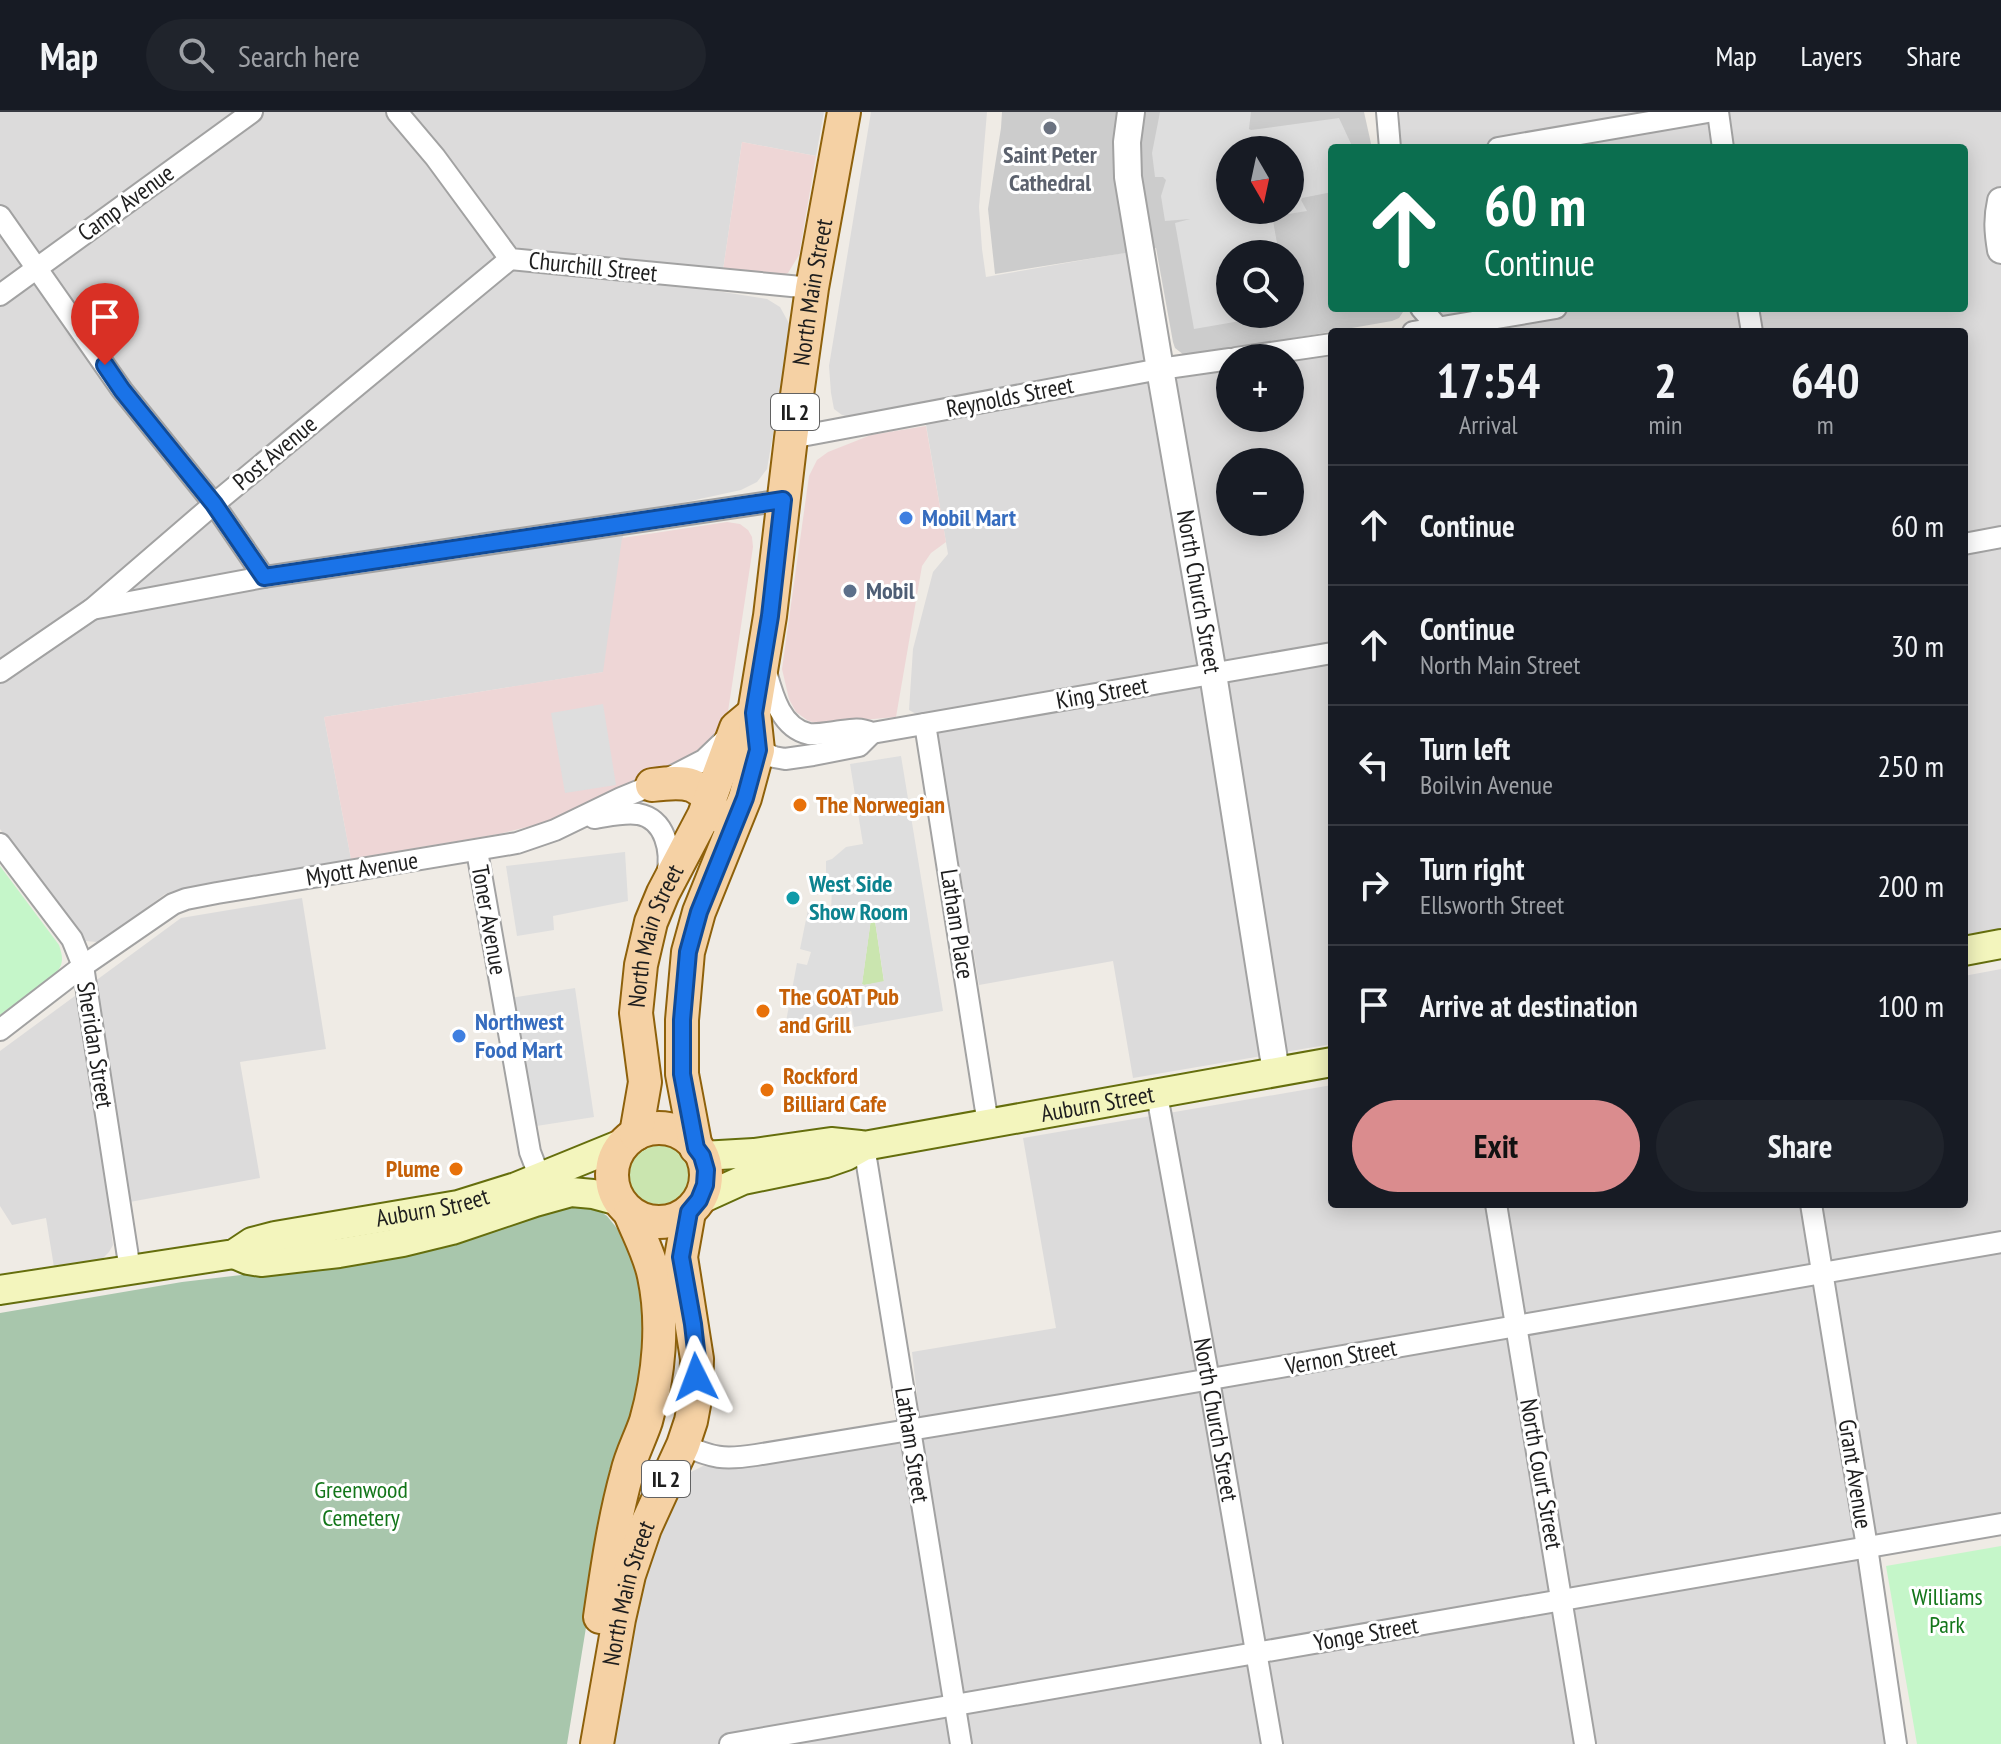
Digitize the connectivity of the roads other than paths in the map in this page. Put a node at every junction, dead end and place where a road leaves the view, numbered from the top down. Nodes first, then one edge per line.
1 (252, 112) edge
2 (397, 112) edge
3 (844, 112) edge
4 (1131, 112) edge
5 (1387, 112) edge
6 (1708, 112) edge
7 (1718, 112) edge
8 (1390, 144) edge
9 (1521, 144) edge
10 (1722, 144) edge
11 (0, 216) edge
12 (510, 259) junction
13 (37, 267) junction
14 (812, 288) junction
15 (0, 295) edge
16 (1424, 312) edge
17 (1535, 312) edge
18 (1438, 328) edge
19 (1451, 328) edge
20 (1328, 345) edge
21 (1304, 348) edge
22 (1216, 361) edge
23 (1160, 369) junction
24 (791, 438) junction
25 (783, 500) junction
26 (214, 504) junction
27 (2001, 537) edge
28 (1968, 543) edge
29 (264, 577) junction
30 (92, 609) junction
31 (1328, 654) edge
32 (764, 656) junction
33 (0, 672) edge
34 (1213, 674) junction
35 (925, 724) junction
36 (749, 731) junction
37 (872, 733) junction
38 (652, 785) junction
39 (710, 799) junction
40 (570, 823) junction
41 (0, 844) edge
42 (477, 851) junction
43 (663, 893) junction
44 (699, 912) junction
45 (2001, 944) edge
46 (1968, 950) edge
47 (83, 966) junction
48 (0, 1030) edge
49 (1328, 1063) edge
50 (1276, 1072) junction
51 (1157, 1095) junction
52 (988, 1124) junction
53 (630, 1138) junction
54 (864, 1146) junction
55 (699, 1152) junction
56 (540, 1178) junction
57 (694, 1206) junction
58 (624, 1207) junction
59 (1497, 1208) edge
60 (1812, 1208) edge
61 (2001, 1242) edge
62 (234, 1254) junction
63 (130, 1270) junction
64 (1822, 1273) junction
65 (0, 1290) edge
66 (1515, 1326) junction
67 (1209, 1380) junction
68 (909, 1429) junction
69 (683, 1445) junction
70 (2001, 1524) edge
71 (1867, 1547) junction
72 (1563, 1600) junction
73 (1256, 1653) junction
74 (954, 1705) junction
75 (577, 1744) edge
76 (597, 1744) edge
77 (730, 1744) edge
78 (961, 1744) edge
79 (1272, 1744) edge
80 (1585, 1744) edge
81 (1896, 1744) edge

1 - 13 street, Camp Avenue
2 - 12 street, Churchill Street
3 - 14 main road, North Main Street / IL 2
4 - 23 street, North Church Street
5 - 8 street
6 - 9 street
7 - 10 street
11 - 13 street
12 - 14 street, Churchill Street
12 - 26 street, Post Avenue
13 - 15 street, Camp Avenue
13 - 26 street
14 - 24 main road, North Main Street / IL 2
16 - 18 street
17 - 19 street
20 - 21 street
22 - 23 street, Reynolds Street
23 - 24 street, Reynolds Street
23 - 34 street, North Church Street
24 - 25 main road, North Main Street / IL 2
25 - 29 street
25 - 32 main road, North Main Street / IL 2
26 - 29 street
26 - 30 street, Post Avenue
27 - 28 street
29 - 30 street
30 - 33 street, Post Avenue
31 - 34 street, King Street
32 - 36 main road, North Main Street / IL 2
32 - 37 street, King Street
34 - 35 street, King Street
34 - 50 street, North Church Street
35 - 37 street, King Street
35 - 52 street, Latham Place
36 - 37 street, King Street
36 - 38 street, Myott Avenue
36 - 39 main road, North Main Street / IL 2
36 - 44 main road, North Main Street / IL 2
38 - 39 main road
38 - 40 street, Myott Avenue
39 - 43 main road, North Main Street / IL 2
39 - 44 main road
40 - 42 street, Myott Avenue
40 - 43 street
41 - 47 street, Sheridan Street
42 - 47 street, Myott Avenue
42 - 56 street, Toner Avenue
43 - 53 main road, North Main Street / IL 2
44 - 55 main road, North Main Street / IL 2
45 - 46 main road
47 - 48 street, Myott Avenue
47 - 63 street, Sheridan Street
49 - 50 main road, Auburn Street
50 - 51 main road, Auburn Street
51 - 52 main road, Auburn Street
51 - 67 street, North Church Street
52 - 54 main road, Auburn Street
53 - 55 main road
53 - 56 main road, Auburn Street
53 - 58 main road
54 - 55 main road, Auburn Street
54 - 57 main road, Auburn Street
54 - 68 street, Latham Street
55 - 57 main road
56 - 62 main road, Auburn Street
57 - 58 main road
57 - 69 main road, North Main Street / IL 2
58 - 62 main road, Auburn Street
58 - 75 main road, North Main Street / IL 2
59 - 66 street, North Court Street
60 - 64 street, Grant Avenue
61 - 64 street, Vernon Street
62 - 63 main road, Auburn Street
63 - 65 main road, Auburn Street
64 - 66 street, Vernon Street
64 - 71 street, Grant Avenue
66 - 67 street, Vernon Street
66 - 72 street, North Court Street
67 - 68 street, Vernon Street
67 - 73 street, North Church Street
68 - 69 street, Vernon Street
68 - 74 street, Latham Street
69 - 76 main road, North Main Street / IL 2
70 - 71 street, Yonge Street
71 - 72 street, Yonge Street
71 - 81 street, Grant Avenue
72 - 73 street, Yonge Street
72 - 80 street, North Court Street
73 - 74 street, Yonge Street
73 - 79 street, North Church Street
74 - 77 street, Yonge Street
74 - 78 street, Latham Street

